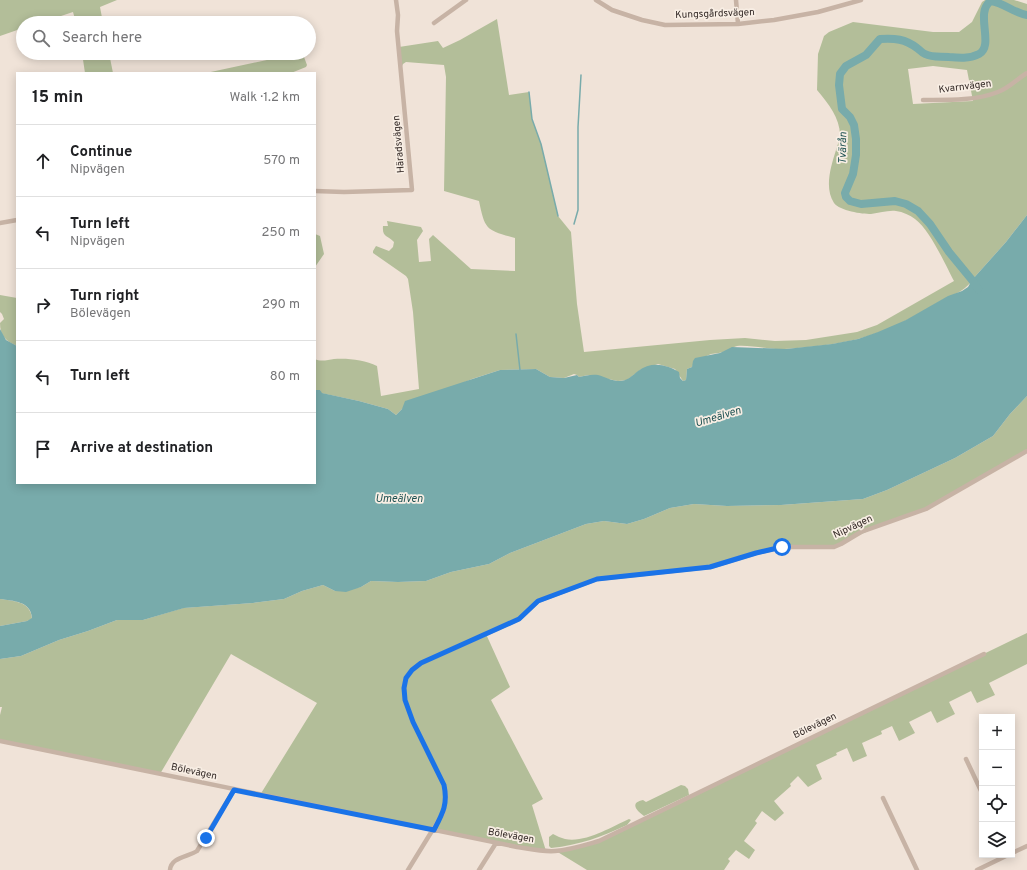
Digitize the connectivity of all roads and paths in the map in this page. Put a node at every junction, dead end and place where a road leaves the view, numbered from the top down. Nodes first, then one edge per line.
1 (396, 0) edge
2 (466, 0) edge
3 (596, 0) edge
4 (736, 0) edge
5 (861, 0) edge
6 (434, 23) dead end
7 (738, 24) junction
8 (1027, 72) edge
9 (923, 100) dead end
10 (316, 191) edge
11 (16, 220) edge
12 (0, 223) edge
13 (1027, 451) edge
14 (984, 654) dead end
15 (0, 741) edge
16 (966, 759) dead end
17 (979, 787) edge
18 (234, 790) junction
19 (884, 798) dead end
20 (434, 830) junction
21 (496, 843) junction
22 (1027, 846) edge
23 (1015, 852) edge
24 (1002, 858) edge
25 (170, 870) edge
26 (408, 870) edge
27 (479, 870) edge
28 (918, 870) edge
29 (977, 870) edge

1 - 10 street, Häradsvägen
2 - 6 street
3 - 7 street, Kungsgårdsvägen
4 - 7 street
5 - 7 street, Kungsgårdsvägen
8 - 9 street, Kvarnvägen
11 - 12 street
13 - 20 street, Nipvägen
14 - 21 street, Bölevägen
15 - 18 street, Bölevägen
16 - 17 street
18 - 20 street, Bölevägen
18 - 25 street
19 - 28 street
20 - 21 street, Bölevägen
20 - 26 street, Nipvägen
21 - 27 street
22 - 23 street
24 - 29 street

